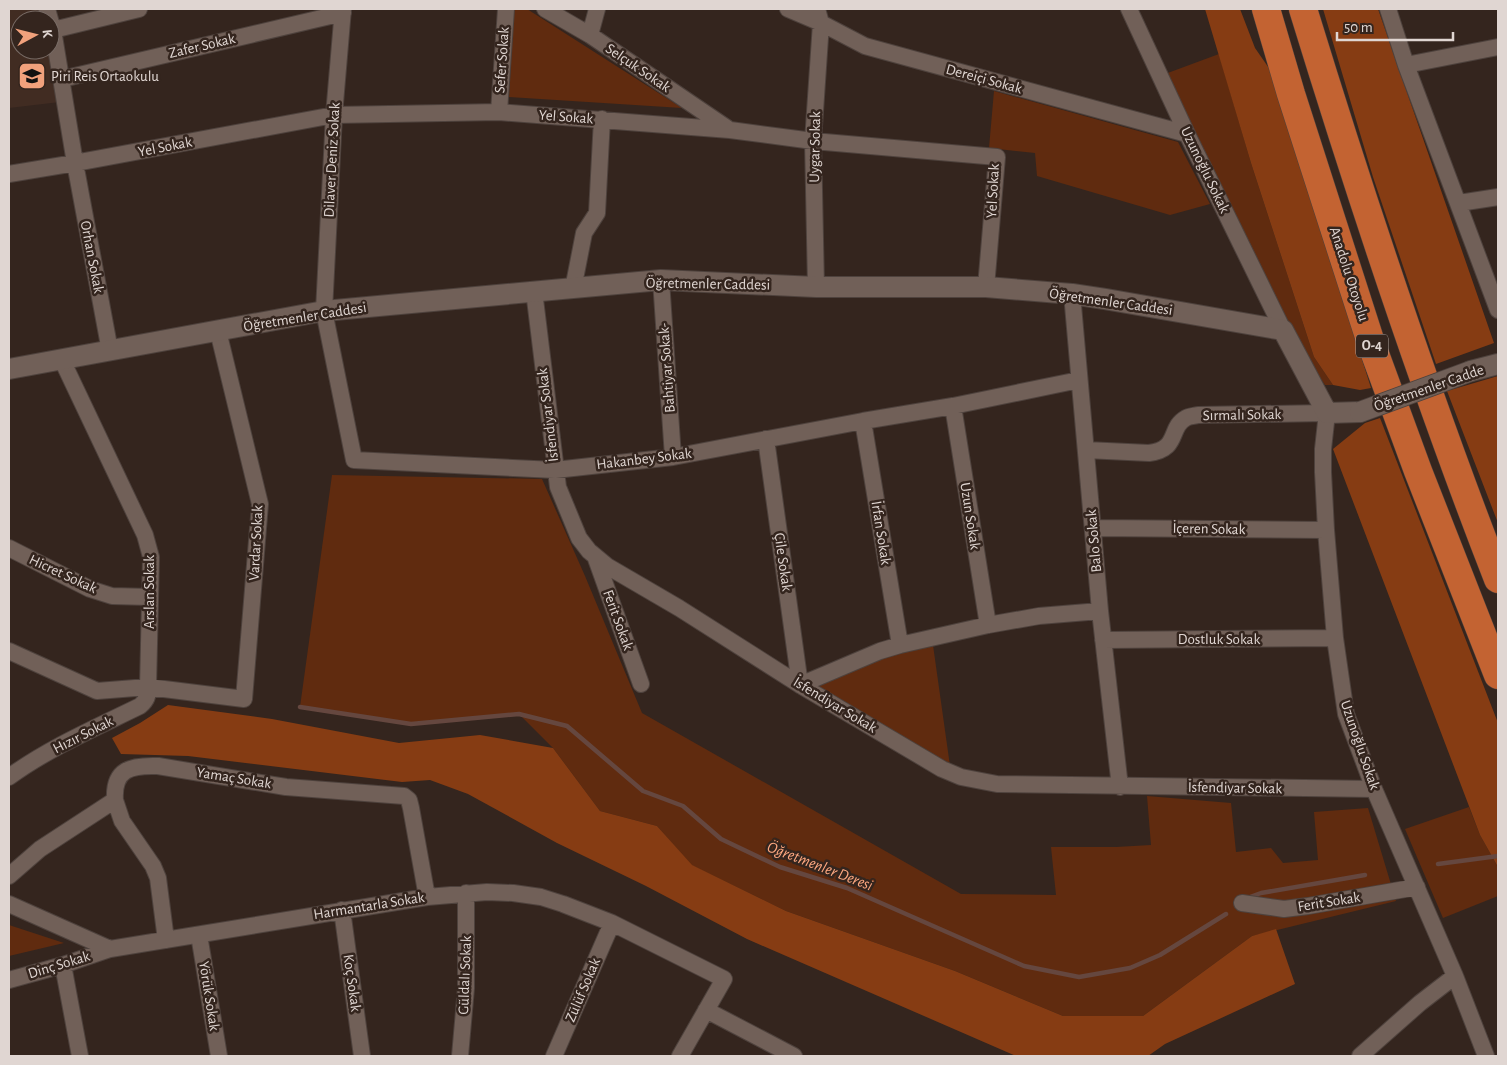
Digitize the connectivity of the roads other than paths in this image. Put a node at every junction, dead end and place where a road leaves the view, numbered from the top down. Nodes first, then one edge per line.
1 (139, 9) edge
2 (506, 9) edge
3 (545, 9) edge
4 (597, 9) edge
5 (788, 9) edge
6 (1129, 9) edge
7 (1266, 9) edge
8 (1303, 9) edge
9 (1388, 9) edge
10 (343, 11) edge
11 (819, 16) edge
12 (60, 29) edge
13 (590, 36) junction
14 (1498, 47) edge
15 (59, 60) edge
16 (1406, 65) junction
17 (62, 79) junction
18 (499, 112) junction
19 (334, 115) junction
20 (602, 119) junction
21 (730, 130) junction
22 (1187, 134) junction
23 (813, 141) junction
24 (75, 164) junction
25 (9, 174) edge
26 (1498, 197) edge
27 (1458, 203) junction
28 (661, 280) junction
29 (816, 287) junction
30 (986, 287) junction
31 (573, 289) junction
32 (534, 291) junction
33 (1072, 294) junction
34 (1498, 310) edge
35 (324, 311) junction
36 (1283, 330) junction
37 (218, 331) junction
38 (110, 350) junction
39 (62, 360) junction
40 (1498, 364) edge
41 (9, 369) edge
42 (1079, 380) junction
43 (953, 406) junction
44 (1327, 413) junction
45 (863, 421) junction
46 (766, 439) junction
47 (1086, 450) junction
48 (673, 457) junction
49 (555, 470) junction
50 (1093, 528) junction
51 (1326, 530) junction
52 (9, 548) edge
53 (595, 556) junction
54 (1498, 579) edge
55 (150, 597) junction
56 (1100, 611) junction
57 (988, 625) junction
58 (1335, 638) junction
59 (1103, 640) junction
60 (900, 646) junction
61 (9, 651) edge
62 (1498, 675) edge
63 (641, 684) dead end
64 (800, 684) junction
65 (148, 687) junction
66 (9, 777) edge
67 (1120, 787) junction
68 (1374, 789) junction
69 (115, 800) junction
70 (9, 876) edge
71 (1416, 887) junction
72 (466, 893) junction
73 (428, 896) junction
74 (1242, 903) dead end
75 (9, 904) edge
76 (342, 910) junction
77 (612, 923) junction
78 (199, 935) junction
79 (166, 940) junction
80 (110, 949) junction
81 (63, 965) junction
82 (1455, 976) junction
83 (9, 980) edge
84 (706, 1010) junction
85 (80, 1056) edge
86 (219, 1056) edge
87 (362, 1056) edge
88 (460, 1056) edge
89 (554, 1056) edge
90 (680, 1056) edge
91 (794, 1056) edge
92 (1360, 1056) edge
93 (1486, 1056) edge

1 - 12 street
2 - 18 street, Sefer Sokak
3 - 13 street, Selçuk Sokak
4 - 13 street
5 - 11 street, Dereiçi Sokak
6 - 22 street, Uzunoğlu Sokak
7 - 62 highway, Anadolu Otoyolu / O-4
8 - 54 highway, O-4
9 - 16 street
10 - 17 street, Zafer Sokak
10 - 19 street, Dilaver Deniz Sokak
11 - 22 street, Dereiçi Sokak
11 - 23 street, Uygar Sokak
13 - 21 street, Selçuk Sokak
14 - 16 street
15 - 17 street, Orhan Sokak
16 - 27 street
17 - 24 street, Orhan Sokak
18 - 19 street, Yel Sokak
18 - 20 street, Yel Sokak
19 - 24 street, Yel Sokak
19 - 35 street, Dilaver Deniz Sokak
20 - 21 street, Yel Sokak
20 - 31 street
21 - 23 street, Yel Sokak
22 - 36 street, Uzunoğlu Sokak
23 - 29 street, Uygar Sokak
23 - 30 street, Yel Sokak
24 - 25 street, Yel Sokak
24 - 38 street, Orhan Sokak
26 - 27 street
27 - 34 street
28 - 29 street, Öğretmenler Caddesi
28 - 31 street, Öğretmenler Caddesi
28 - 48 street, Bahtiyar Sokak-
29 - 30 street, Öğretmenler Caddesi
30 - 33 street, Öğretmenler Caddesi
31 - 32 street, Öğretmenler Caddesi
32 - 35 street, Öğretmenler Caddesi
32 - 49 street, İsfendiyar Sokak
33 - 36 street, Öğretmenler Caddesi
33 - 42 street, Balo Sokak
35 - 37 street, Öğretmenler Caddesi
35 - 49 street, Hakanbey Sokak
36 - 44 street
37 - 38 street, Öğretmenler Caddesi
37 - 65 street, Vardar Sokak
38 - 39 street, Öğretmenler Caddesi
39 - 41 street, Öğretmenler Caddesi
39 - 55 street, Arslan Sokak
40 - 44 street, Öğretmenler Cadde, bridge
42 - 43 street, Hakanbey Sokak
42 - 47 street, Balo Sokak
43 - 45 street, Hakanbey Sokak
43 - 57 street, Uzun Sokak
44 - 47 street, Sırmalı Sokak
44 - 51 street, Uzunoğlu Sokak
45 - 46 street, Hakanbey Sokak
45 - 60 street, İrfan Sokak
46 - 48 street, Hakanbey Sokak
46 - 64 street, Çile Sokak
47 - 50 street, Balo Sokak
48 - 49 street, Hakanbey Sokak
49 - 53 street, İsfendiyar Sokak
50 - 51 street, İçeren Sokak
50 - 56 street, Balo Sokak
51 - 58 street, Uzunoğlu Sokak
52 - 55 street, Hicret Sokak
53 - 63 street, Ferit Sokak
53 - 64 street, İsfendiyar Sokak
55 - 65 street, Arslan Sokak
56 - 57 street
56 - 59 street, Balo Sokak
57 - 60 street
58 - 59 street, Dostluk Sokak
58 - 68 street, Uzunoğlu Sokak
59 - 67 street, Balo Sokak
60 - 64 street
61 - 65 street
64 - 67 street, İsfendiyar Sokak
65 - 66 street, Hızır Sokak
67 - 68 street, İsfendiyar Sokak
68 - 71 street, Uzunoğlu Sokak
69 - 70 street
69 - 73 street, Yamaç Sokak
69 - 79 street
71 - 74 street, Ferit Sokak
71 - 82 street, Uzunoğlu Sokak
72 - 73 street, Harmantarla Sokak
72 - 77 street, Harmantarla Sokak
72 - 88 street, Güldalı Sokak
73 - 76 street, Harmantarla Sokak
75 - 80 street
76 - 78 street, Harmantarla Sokak
76 - 87 street, Koç Sokak
77 - 84 street, Harmantarla Sokak
77 - 89 street, Zülüf Sokak
78 - 79 street, Harmantarla Sokak
78 - 86 street, Yörük Sokak
79 - 80 street, Harmantarla Sokak
80 - 81 street, Dinç Sokak
81 - 83 street, Dinç Sokak
81 - 85 street
82 - 92 street
82 - 93 street, Uzunoğlu Sokak
84 - 90 street
84 - 91 street

